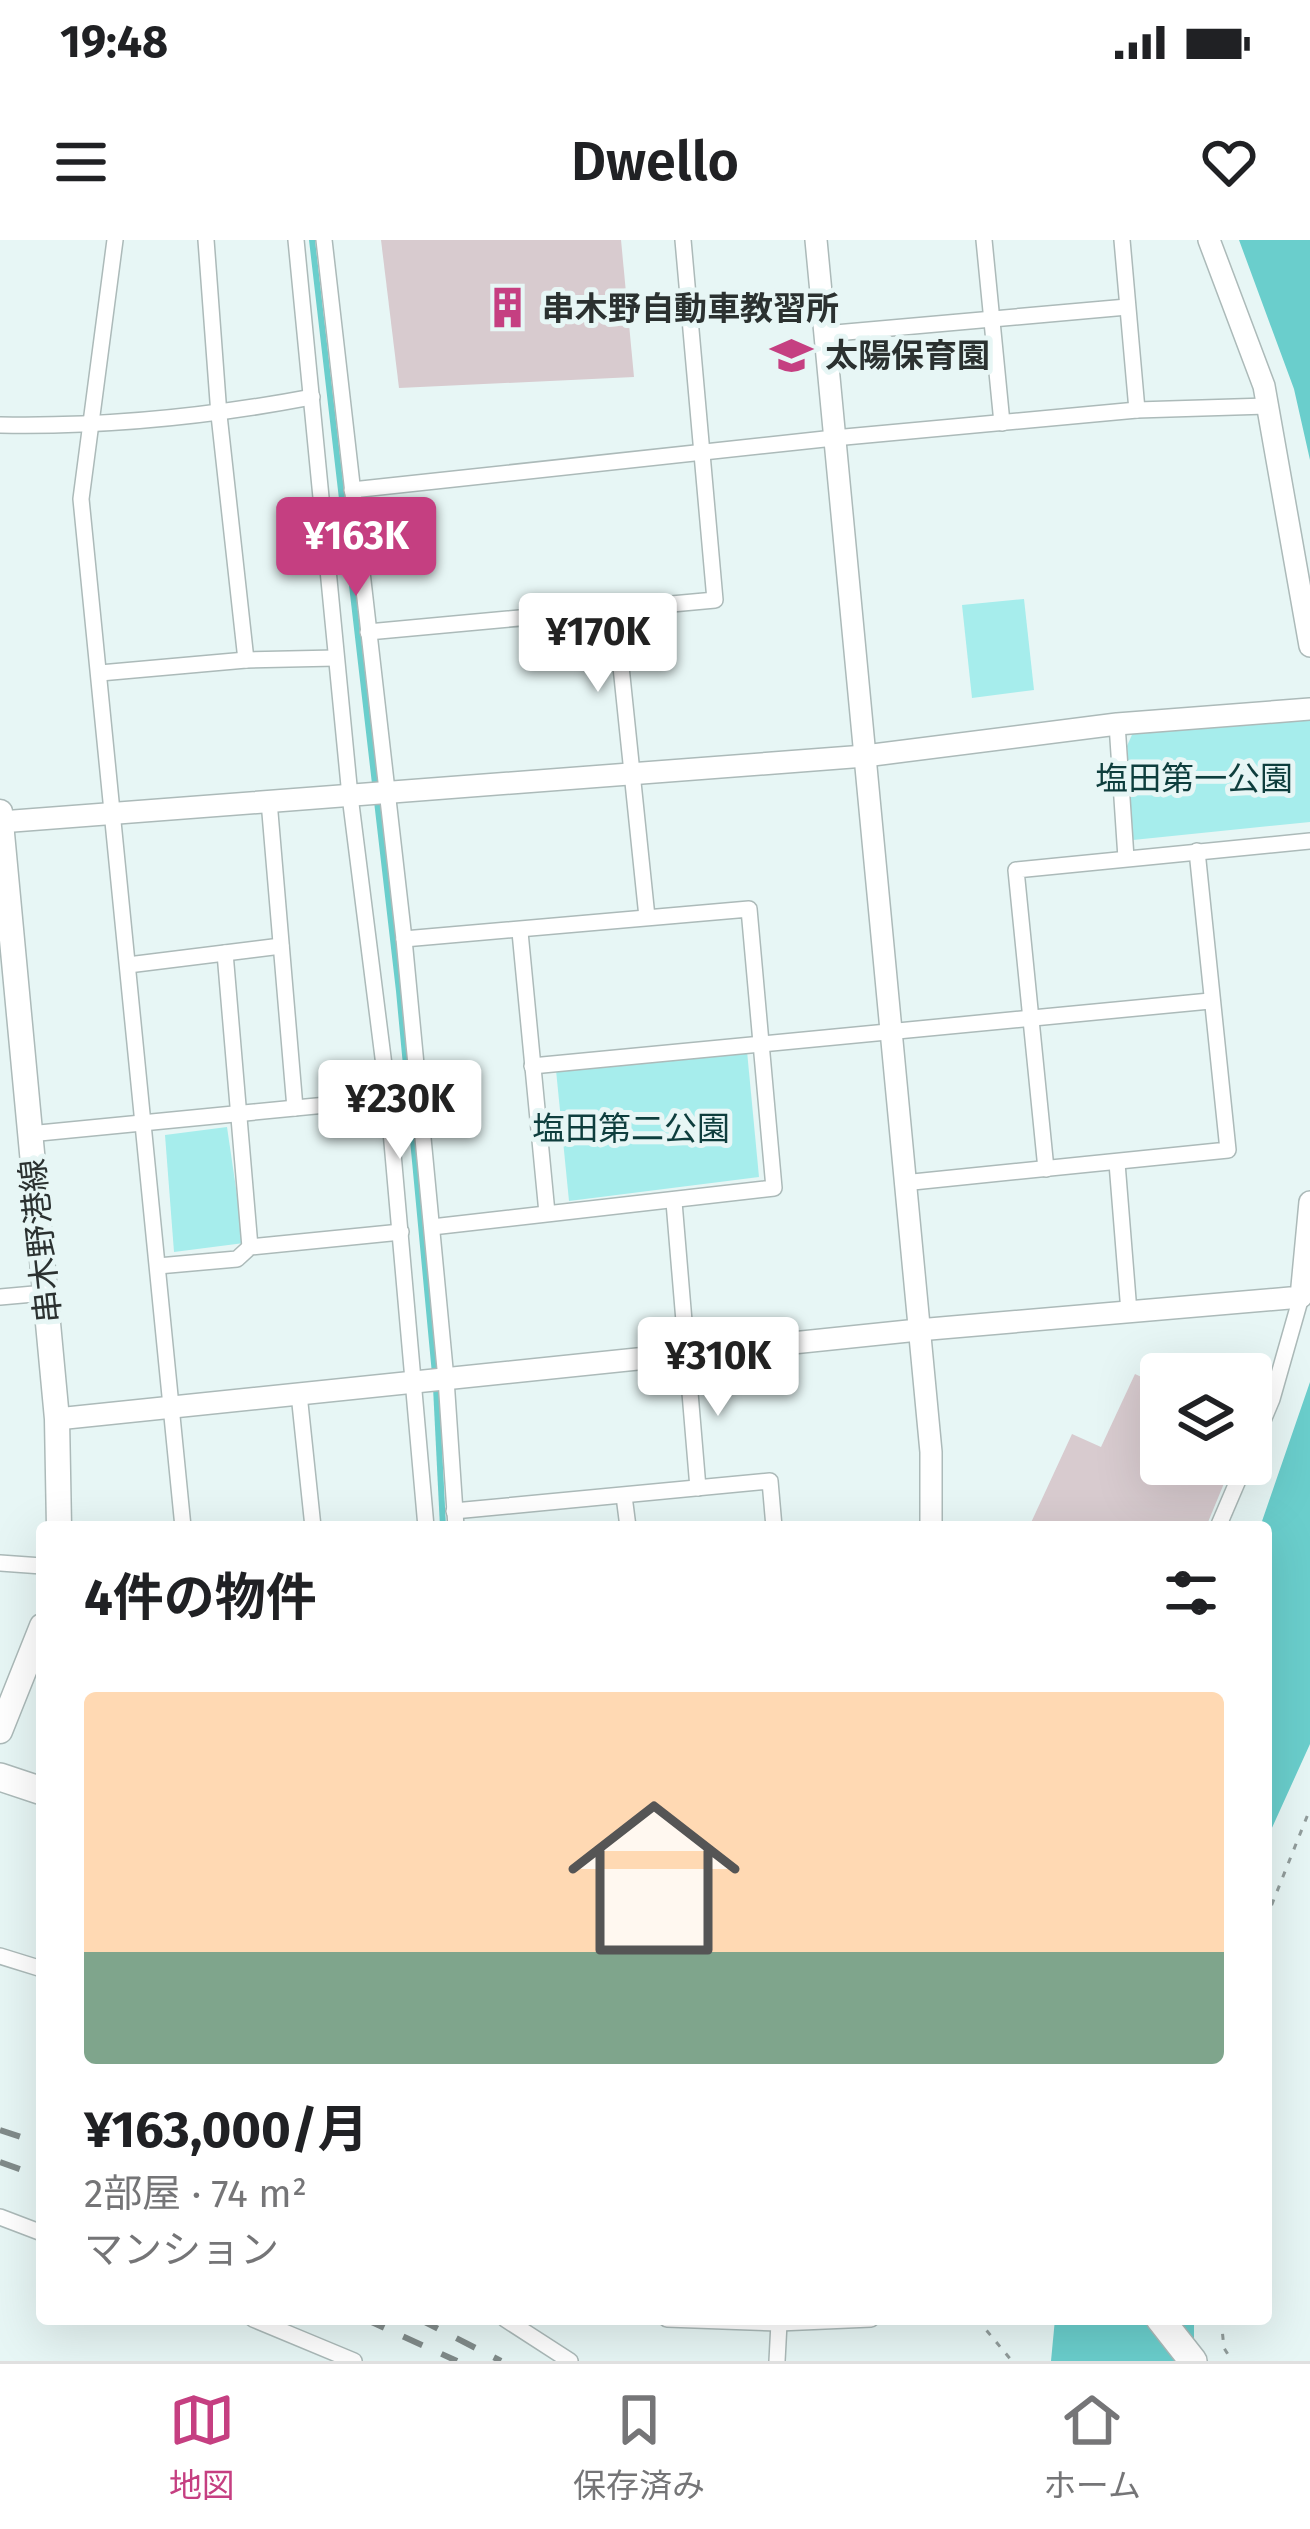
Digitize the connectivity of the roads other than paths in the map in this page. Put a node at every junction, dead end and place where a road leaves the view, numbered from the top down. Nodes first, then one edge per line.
1 (115, 240) edge
2 (206, 240) edge
3 (296, 240) edge
4 (324, 240) edge
5 (683, 240) edge
6 (816, 240) edge
7 (983, 240) edge
8 (1121, 240) edge
9 (1209, 240) edge
10 (1127, 308) junction
11 (990, 321) junction
12 (824, 334) junction
13 (312, 397) junction
14 (1267, 406) junction
15 (1138, 410) junction
16 (219, 415) junction
17 (1003, 423) junction
18 (0, 424) edge
19 (88, 427) junction
20 (834, 437) junction
21 (704, 454) junction
22 (352, 490) junction
23 (615, 610) junction
24 (368, 632) junction
25 (1310, 646) edge
26 (336, 658) junction
27 (246, 660) junction
28 (100, 673) junction
29 (1310, 709) edge
30 (1117, 724) junction
31 (865, 756) junction
32 (631, 775) junction
33 (385, 792) junction
34 (350, 796) junction
35 (269, 800) junction
36 (0, 812) edge
37 (113, 816) junction
38 (0, 822) edge
39 (1310, 841) edge
40 (1197, 851) junction
41 (1126, 858) junction
42 (647, 917) junction
43 (520, 932) junction
44 (404, 939) junction
45 (281, 946) junction
46 (225, 953) junction
47 (128, 965) junction
48 (1210, 1001) junction
49 (1029, 1018) junction
50 (889, 1031) junction
51 (763, 1043) junction
52 (10, 1046) edge
53 (532, 1066) junction
54 (419, 1096) junction
55 (388, 1097) junction
56 (295, 1108) junction
57 (239, 1114) junction
58 (144, 1123) junction
59 (29, 1134) junction
60 (1117, 1163) junction
61 (1046, 1169) junction
62 (903, 1183) junction
63 (674, 1202) junction
64 (1310, 1202) edge
65 (547, 1213) junction
66 (431, 1227) junction
67 (401, 1232) junction
68 (250, 1247) junction
69 (158, 1266) junction
70 (45, 1293) junction
71 (0, 1297) edge
72 (1301, 1297) junction
73 (1129, 1312) junction
74 (918, 1330) junction
75 (687, 1354) junction
76 (446, 1379) junction
77 (416, 1382) junction
78 (299, 1394) junction
79 (1272, 1400) edge
80 (172, 1407) junction
81 (57, 1419) junction
82 (1236, 1485) edge
83 (698, 1488) junction
84 (624, 1496) junction
85 (455, 1519) edge
86 (59, 1521) edge
87 (182, 1521) edge
88 (312, 1521) edge
89 (426, 1521) edge
90 (627, 1521) edge
91 (773, 1521) edge
92 (931, 1521) edge
93 (1221, 1521) edge
94 (0, 1563) edge
95 (36, 1565) edge
96 (36, 1641) edge
97 (0, 1732) edge
98 (0, 1777) edge
99 (36, 1789) edge
100 (0, 1956) edge
101 (36, 1967) edge
102 (0, 2217) edge
103 (36, 2231) edge
104 (268, 2325) edge
105 (514, 2325) edge
106 (778, 2325) edge
107 (1165, 2325) edge
108 (353, 2361) edge
109 (570, 2361) edge
110 (777, 2361) edge
111 (1193, 2361) edge

1 - 19 street
2 - 16 street
3 - 13 street
4 - 22 street
5 - 21 street
6 - 12 street
7 - 11 street
8 - 10 street
9 - 14 street
10 - 11 street
10 - 15 street
11 - 12 street
11 - 17 street
12 - 20 street
13 - 16 street
13 - 26 street
14 - 15 street
14 - 25 street
15 - 17 street
16 - 19 street
16 - 27 street
17 - 20 street
18 - 19 street
19 - 28 street
20 - 21 street
20 - 31 street
21 - 22 street
21 - 23 street
22 - 24 street
23 - 24 street
23 - 32 street
24 - 33 street
26 - 27 street
26 - 34 street
27 - 28 street
28 - 37 street
29 - 30 street
30 - 31 street
30 - 41 street
31 - 32 street
31 - 50 street
32 - 33 street
32 - 42 street
33 - 34 street
33 - 44 street
34 - 35 street
34 - 55 street
35 - 37 street
35 - 45 street
36 - 38 main road, 串木野港線
37 - 38 street
37 - 47 street
38 - 52 main road, 串木野港線
39 - 40 street
40 - 41 street
40 - 48 street
41 - 49 street
42 - 43 street
42 - 51 street
43 - 44 street
43 - 53 street
44 - 54 street
45 - 46 street
45 - 56 street
46 - 47 street
46 - 57 street
47 - 58 street
48 - 49 street
48 - 60 street
49 - 50 street
49 - 61 street
50 - 51 street
50 - 62 street
51 - 53 street
51 - 63 street
52 - 59 main road, 串木野港線
53 - 65 street
54 - 55 street
54 - 66 street
55 - 56 street
55 - 67 street
56 - 57 street
57 - 58 street
57 - 68 street
58 - 59 street
58 - 69 street
59 - 70 main road, 串木野港線
60 - 61 street
60 - 73 street
61 - 62 street
62 - 74 street
63 - 65 street
63 - 75 street
64 - 72 street
65 - 66 street
66 - 76 street
67 - 68 street
67 - 77 street
68 - 69 street
69 - 80 street
70 - 71 street
70 - 81 main road, 串木野港線
72 - 73 street
72 - 79 street
73 - 74 street
74 - 75 street
74 - 92 street
75 - 76 street
75 - 83 street
76 - 77 street
76 - 85 street
77 - 78 street
77 - 89 street
78 - 80 street
78 - 88 street
80 - 81 street
80 - 87 street
81 - 86 main road, 串木野港線
82 - 93 street
83 - 84 street
83 - 91 street
84 - 85 street
84 - 90 street
94 - 95 street
96 - 97 main road
98 - 99 highway
100 - 101 street
102 - 103 street
104 - 108 street
105 - 109 street
106 - 110 street
107 - 111 highway

